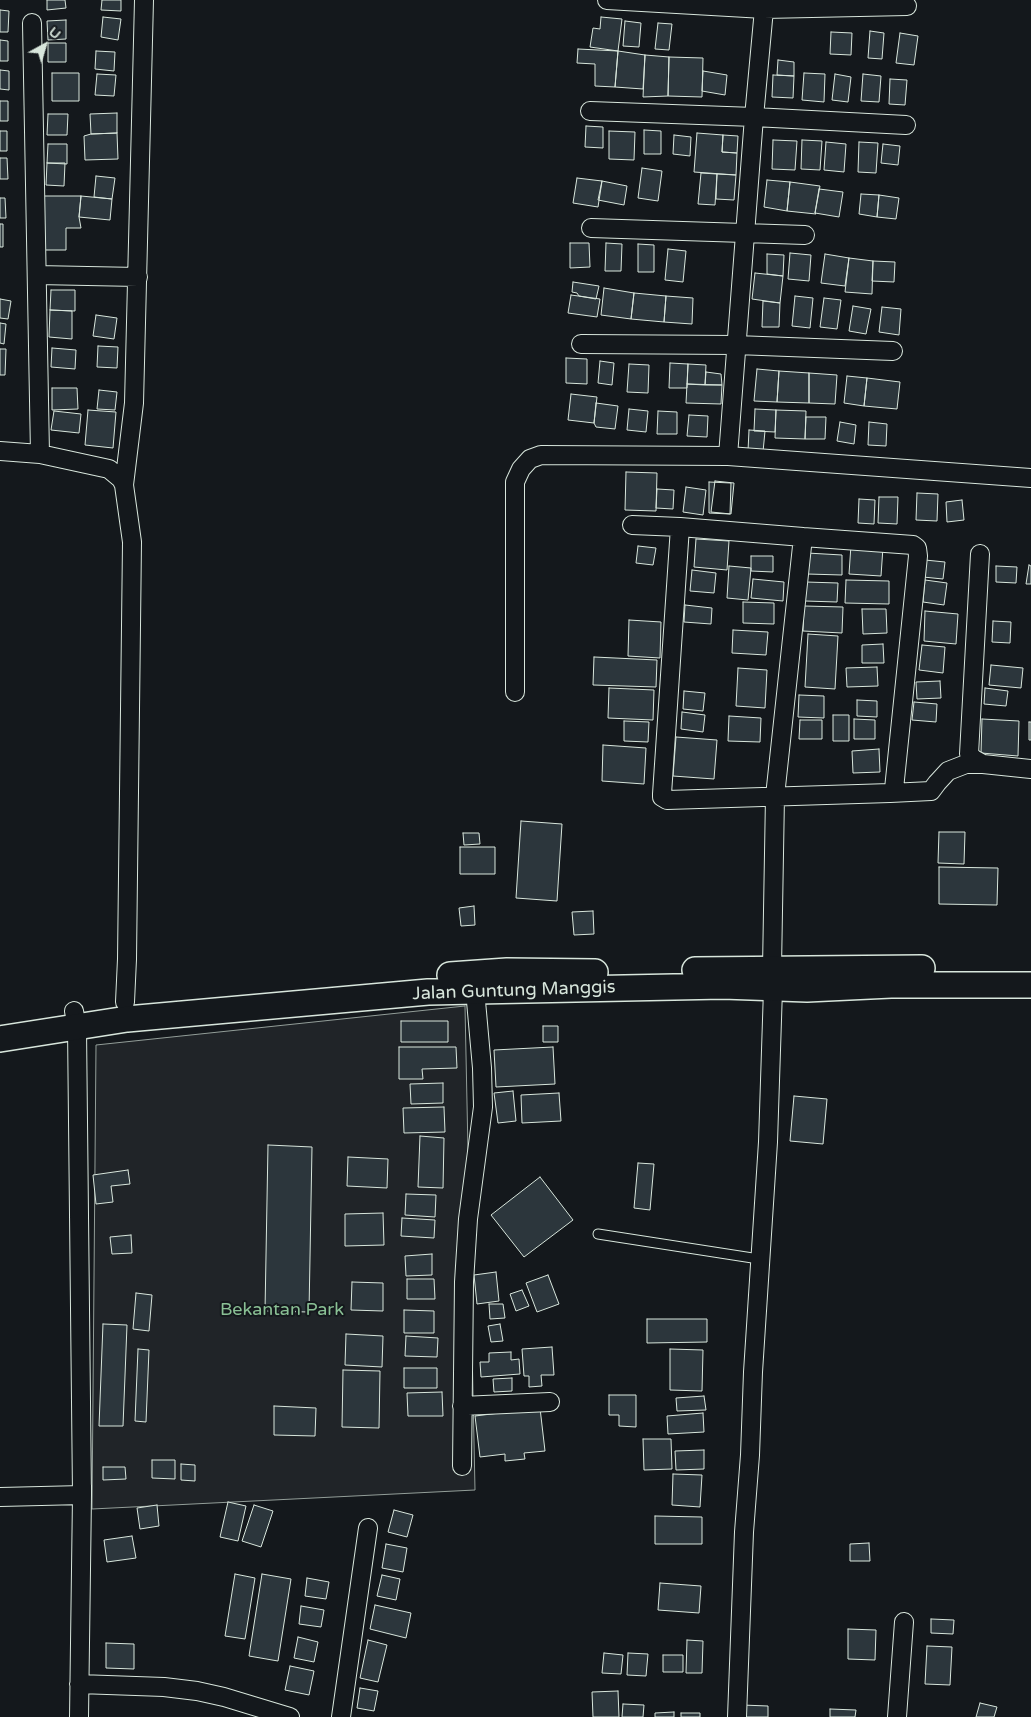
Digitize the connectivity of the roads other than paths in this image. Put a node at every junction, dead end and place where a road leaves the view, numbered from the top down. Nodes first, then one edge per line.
1 (144, 0) edge
2 (607, 0) edge
3 (907, 6) dead end
4 (764, 9) junction
5 (32, 23) dead end
6 (590, 111) dead end
7 (754, 117) junction
8 (906, 125) dead end
9 (591, 228) dead end
10 (745, 234) junction
11 (805, 236) dead end
12 (37, 275) junction
13 (138, 277) junction
14 (581, 344) dead end
15 (736, 345) junction
16 (893, 351) dead end
17 (0, 451) edge
18 (40, 454) junction
19 (728, 456) junction
20 (1031, 478) edge
21 (124, 485) junction
22 (632, 525) dead end
23 (680, 527) junction
24 (803, 537) junction
25 (980, 554) dead end
26 (515, 692) dead end
27 (983, 764) junction
28 (1031, 769) edge
29 (890, 793) junction
30 (775, 796) junction
31 (1031, 968) edge
32 (773, 978) junction
33 (1031, 984) edge
34 (390, 987) junction
35 (475, 990) junction
36 (125, 1002) junction
37 (0, 1022) edge
38 (78, 1022) junction
39 (0, 1039) edge
40 (598, 1234) dead end
41 (759, 1259) junction
42 (550, 1402) dead end
43 (462, 1406) junction
44 (462, 1466) dead end
45 (82, 1495) junction
46 (0, 1497) edge
47 (368, 1528) dead end
48 (904, 1622) dead end
49 (79, 1684) junction
50 (79, 1717) edge
51 (290, 1717) edge
52 (341, 1717) edge
53 (738, 1717) edge
54 (897, 1717) edge

1 - 13 street
2 - 4 street
3 - 4 street
4 - 7 street
5 - 12 street
6 - 7 street
7 - 8 street
7 - 10 street
9 - 10 street
10 - 11 street
10 - 15 street
12 - 13 street
12 - 18 street
13 - 21 street
14 - 15 street
15 - 16 street
15 - 19 street
17 - 18 street
18 - 21 street
19 - 20 street
19 - 26 street
21 - 36 street
22 - 23 street
23 - 24 street
23 - 30 street
24 - 29 street
24 - 30 street
25 - 27 street
27 - 28 street
27 - 29 street
29 - 30 street
30 - 32 street
31 - 32 street, Jalan Guntung Manggis
32 - 33 street, Jalan Guntung Manggis
32 - 34 street, Jalan Guntung Manggis
32 - 35 street, Jalan Guntung Manggis
32 - 41 street
34 - 35 street, Jalan Guntung Manggis
34 - 36 street, Jalan Guntung Manggis
34 - 38 street, Jalan Guntung Manggis
35 - 43 street
36 - 38 street, Jalan Guntung Manggis
37 - 38 street, Jalan Guntung Manggis
38 - 39 street, Jalan Guntung Manggis
38 - 45 street
40 - 41 lane
41 - 53 street
42 - 43 street
43 - 44 street
45 - 46 street
45 - 49 street
47 - 52 street
48 - 54 street
49 - 50 street
49 - 51 street

